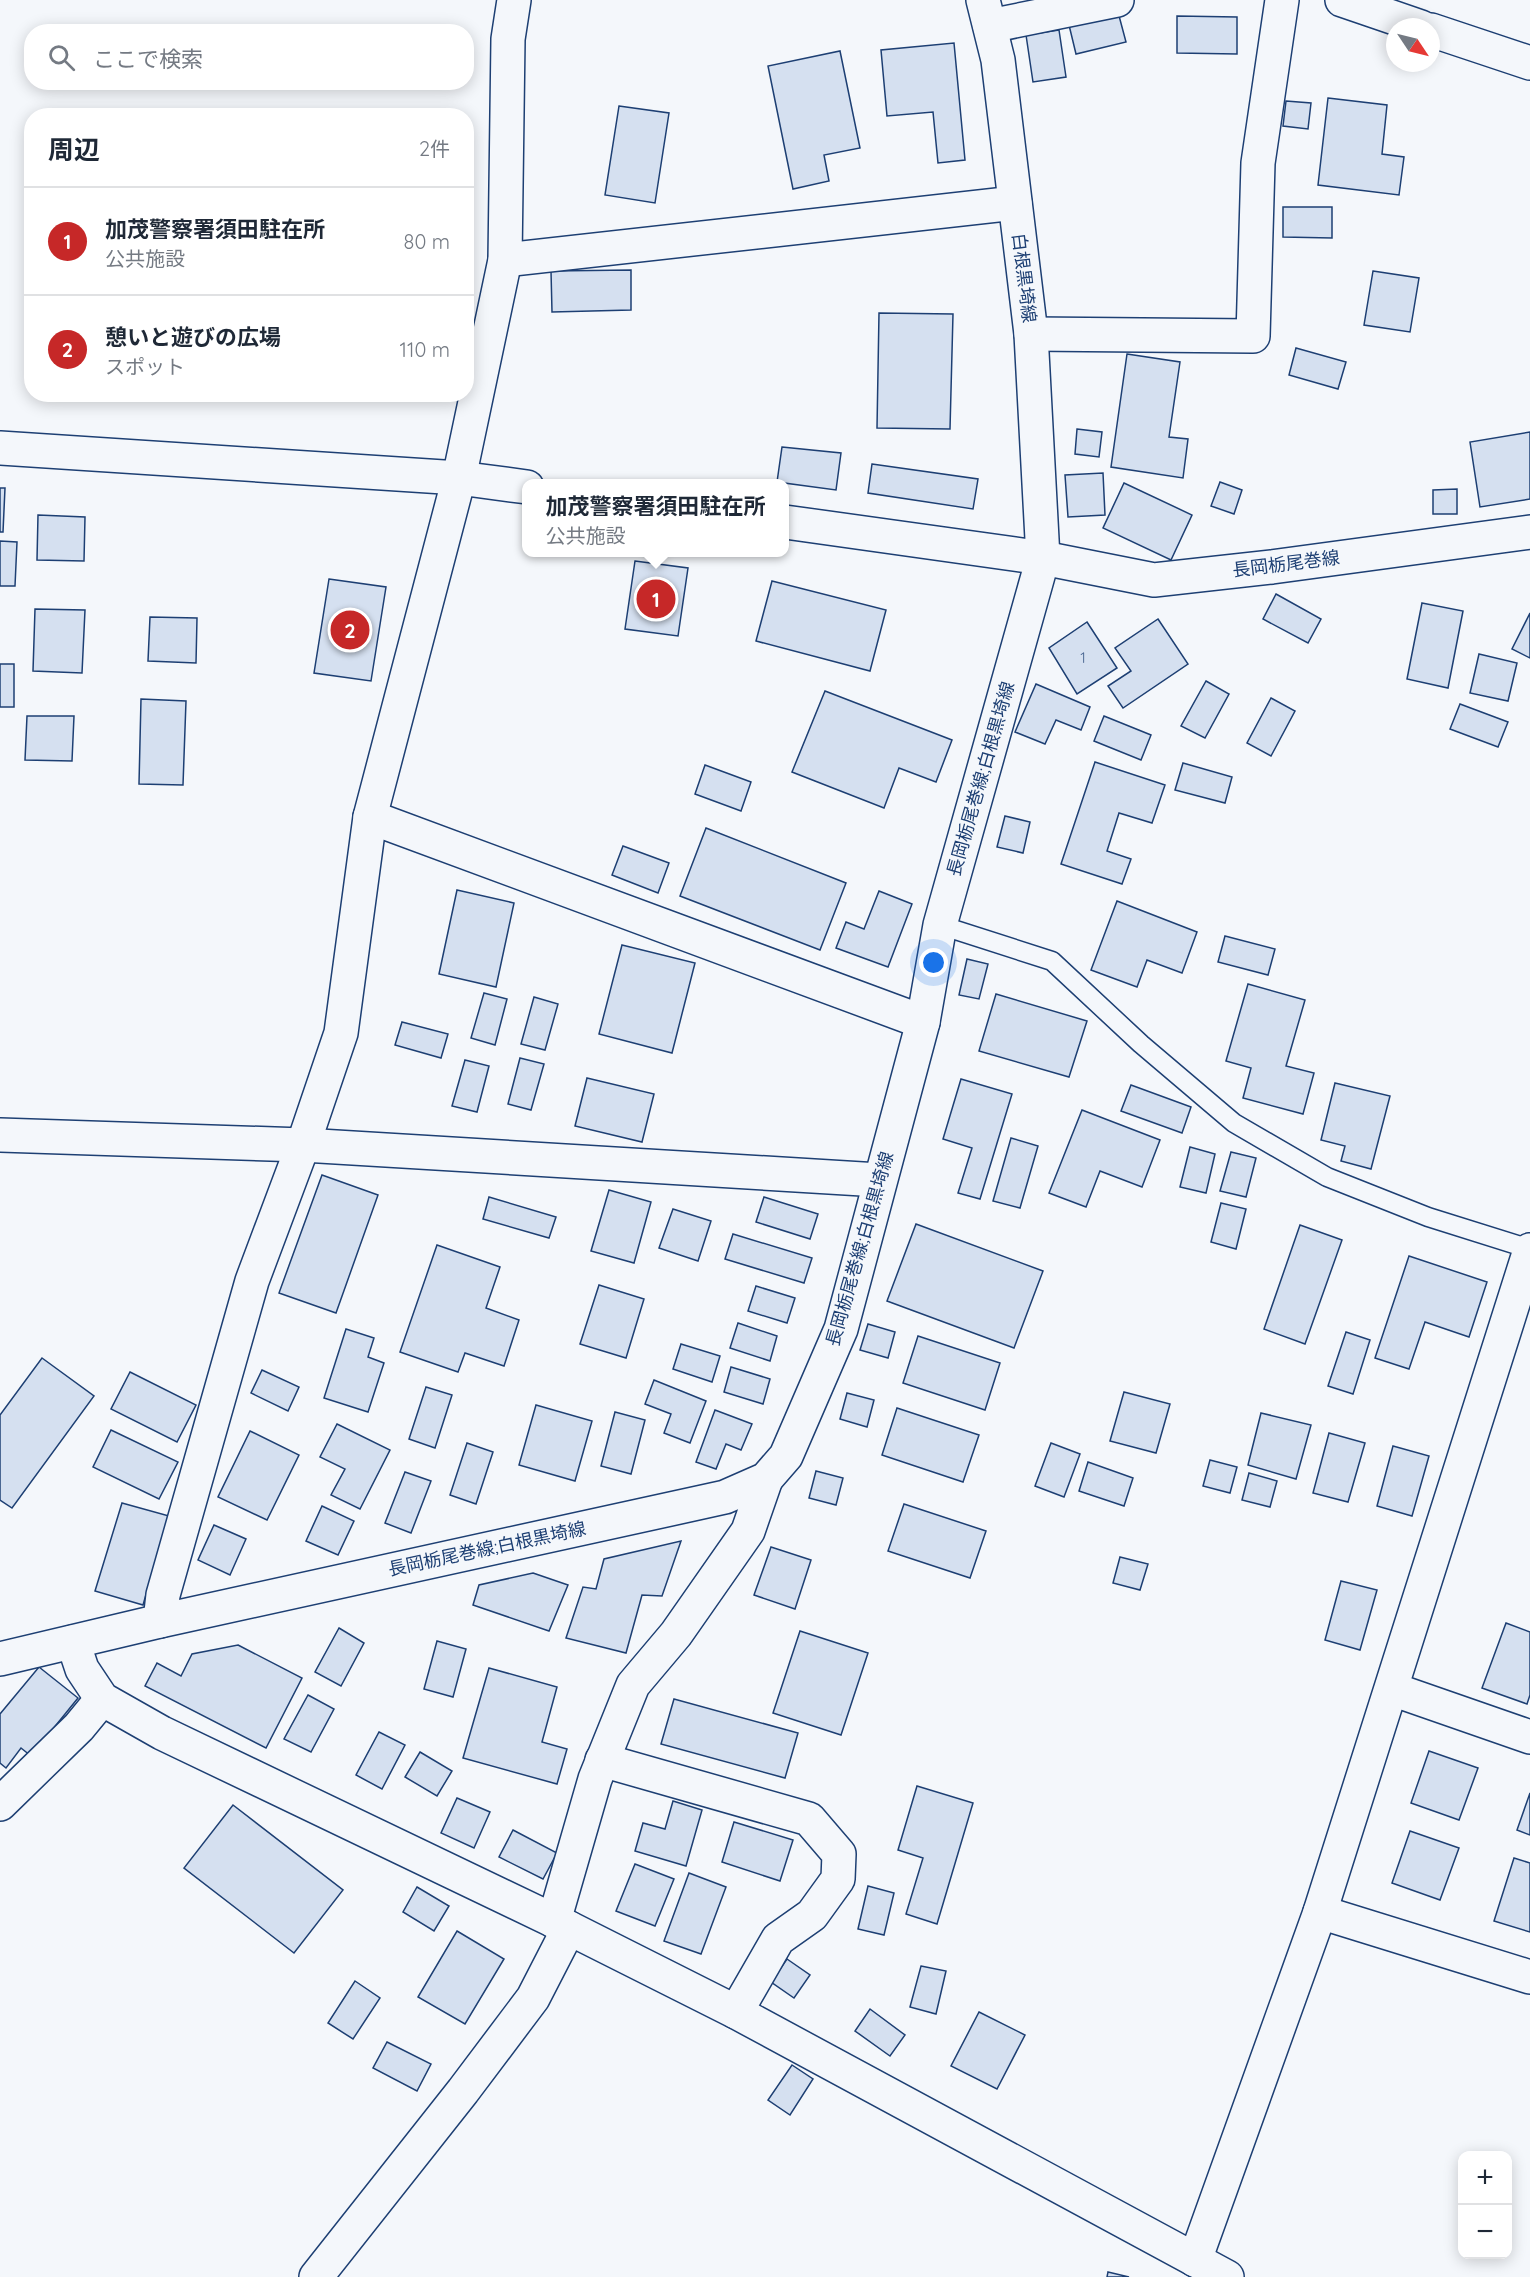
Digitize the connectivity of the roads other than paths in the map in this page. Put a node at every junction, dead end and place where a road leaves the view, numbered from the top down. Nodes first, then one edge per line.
1 (514, 0) edge
2 (1117, 0) edge
3 (1282, 0) edge
4 (1342, 0) edge
5 (986, 13) edge
6 (1395, 18) edge
7 (1440, 33) edge
8 (1530, 63) edge
9 (1015, 203) junction
10 (505, 260) junction
11 (1031, 334) junction
12 (0, 448) edge
13 (459, 478) junction
14 (522, 486) edge
15 (789, 523) edge
16 (1530, 532) edge
17 (1043, 558) junction
18 (370, 817) junction
19 (940, 925) junction
20 (923, 1022) junction
21 (0, 1136) edge
22 (303, 1145) junction
23 (879, 1180) junction
24 (1530, 1250) edge
25 (766, 1479) junction
26 (160, 1621) junction
27 (73, 1642) junction
28 (0, 1659) edge
29 (1392, 1689) junction
30 (102, 1699) junction
31 (1530, 1737) edge
32 (602, 1760) junction
33 (0, 1804) edge
34 (1320, 1912) junction
35 (561, 1925) junction
36 (1530, 1977) edge
37 (736, 2012) junction
38 (1195, 2260) junction
39 (316, 2277) edge
40 (1227, 2277) edge

1 - 10 street
2 - 5 street
3 - 11 street
4 - 6 street
5 - 9 street, 白根黒埼線
7 - 8 street
9 - 10 street
9 - 11 street, 白根黒埼線
10 - 13 street
11 - 17 street, 白根黒埼線
12 - 13 street
13 - 14 street
13 - 18 street
15 - 17 street, 長岡栃尾巻線
16 - 17 street, 長岡栃尾巻線
17 - 19 street, 長岡栃尾巻線;白根黒埼線
18 - 20 street
18 - 22 street
19 - 20 street, 長岡栃尾巻線;白根黒埼線
19 - 24 lane
20 - 23 street, 長岡栃尾巻線;白根黒埼線
21 - 22 street
22 - 23 street
22 - 26 street
23 - 25 street, 長岡栃尾巻線;白根黒埼線
24 - 29 street
25 - 26 street, 長岡栃尾巻線;白根黒埼線
25 - 32 street
26 - 27 street, 長岡栃尾巻線;白根黒埼線
27 - 28 street, 長岡栃尾巻線;白根黒埼線
27 - 30 street
29 - 31 street
29 - 34 street
30 - 33 street
30 - 35 street
32 - 35 street
32 - 37 street
34 - 36 street
34 - 38 street
35 - 37 street
35 - 39 street
37 - 38 street
38 - 40 street

